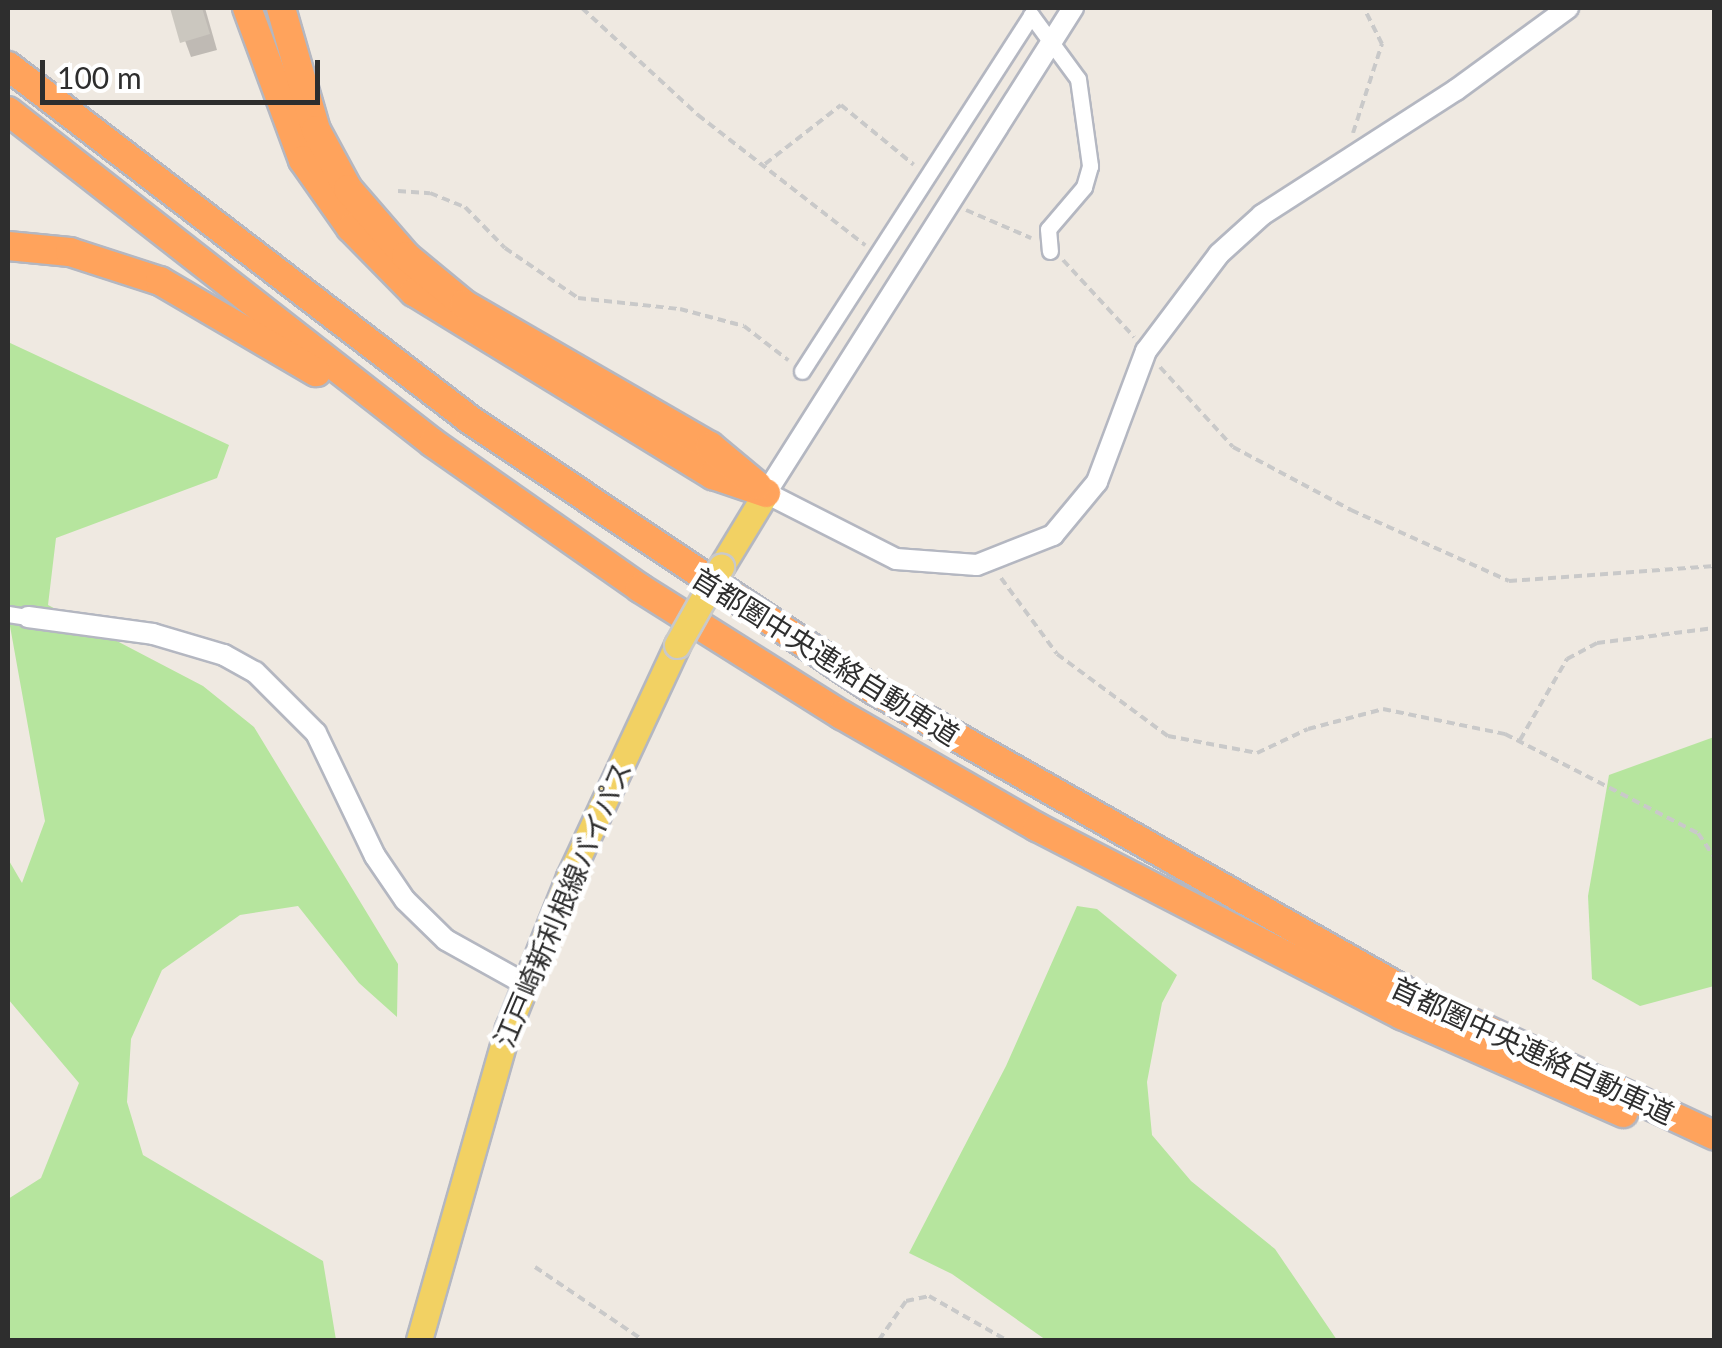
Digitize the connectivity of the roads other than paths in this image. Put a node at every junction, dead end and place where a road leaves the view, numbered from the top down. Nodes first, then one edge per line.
1 (247, 8) edge
2 (281, 8) edge
3 (1073, 8) edge
4 (1568, 8) edge
5 (1052, 40) junction
6 (8, 44) edge
7 (8, 66) edge
8 (8, 111) edge
9 (141, 168) junction
10 (360, 223) junction
11 (8, 246) edge
12 (1050, 250) road end
13 (802, 371) road end
14 (432, 443) junction
15 (766, 493) junction
16 (18, 616) edge
17 (525, 984) junction
18 (1714, 1135) edge
19 (1714, 1147) edge
20 (419, 1340) edge

1 - 10 highway
2 - 10 highway
3 - 5 street
4 - 15 street
5 - 12 street
5 - 13 street
5 - 15 street
6 - 9 highway
7 - 9 highway, 首都圏中央連絡自動車道
8 - 14 highway, 首都圏中央連絡自動車道
9 - 18 highway, 首都圏中央連絡自動車道
10 - 15 highway
11 - 14 highway
14 - 19 highway, 首都圏中央連絡自動車道
15 - 17 main road, 江戸崎新利根線バイパス, bridge
16 - 17 street
17 - 20 main road, 江戸崎新利根線バイパス

